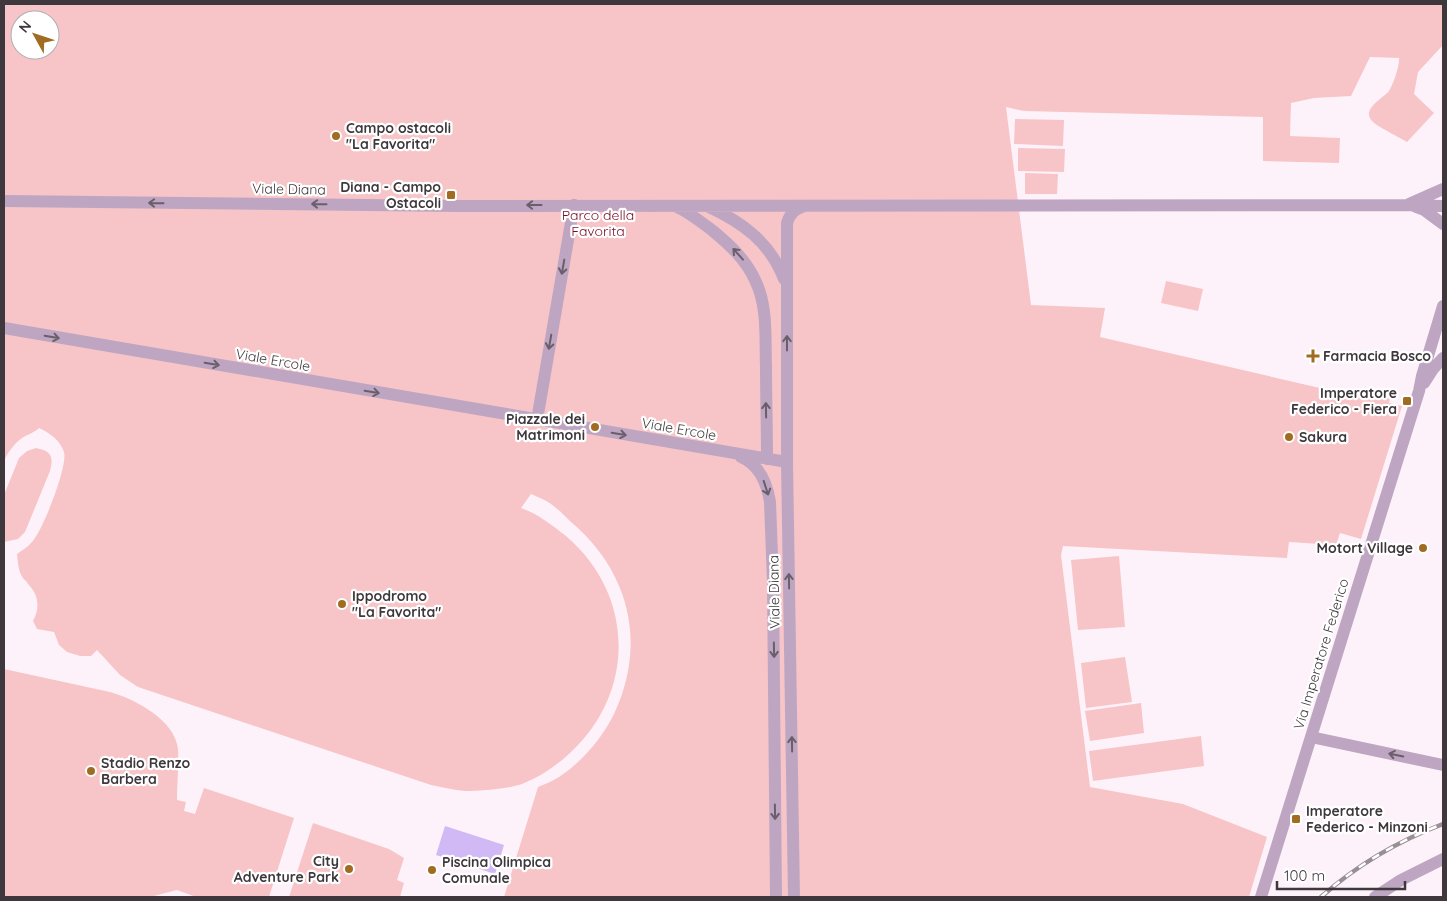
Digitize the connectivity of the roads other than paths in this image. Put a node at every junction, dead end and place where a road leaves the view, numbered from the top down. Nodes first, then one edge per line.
1 (1443, 189) edge
2 (4, 201) edge
3 (670, 204) junction
4 (704, 204) junction
5 (808, 204) junction
6 (1407, 204) junction
7 (574, 205) junction
8 (1443, 206) edge
9 (1443, 224) edge
10 (787, 286) junction
11 (1441, 315) edge
12 (4, 328) edge
13 (1443, 339) edge
14 (1443, 358) edge
15 (1419, 392) junction
16 (537, 420) junction
17 (734, 454) junction
18 (767, 459) junction
19 (787, 462) junction
20 (1311, 737) junction
21 (1443, 765) edge
22 (1443, 859) edge
23 (776, 897) edge
24 (794, 897) edge
25 (1261, 897) edge
26 (1375, 897) edge

1 - 6 street
7 -> 2 street, Viale Diana
3 - 4 street, Viale Diana
3 - 7 street, Viale Diana
18 -> 3 street, Viale Diana
4 - 5 street, Viale Diana
4 - 10 street, Viale Diana
5 - 6 street
5 - 10 street, Viale Diana
6 - 8 street
6 - 9 street
7 -> 16 street
19 -> 10 street, Viale Diana
11 - 13 street
11 - 15 street
12 -> 16 street, Viale Ercole
14 - 15 street
15 - 20 street, Via Imperatore Federico
16 -> 17 street, Viale Ercole
17 - 18 street, Viale Ercole
17 -> 23 street, Viale Diana
18 - 19 street, Viale Ercole
24 -> 19 street, Viale Diana
21 -> 20 street
20 - 25 street, Via Imperatore Federico
22 - 26 street

